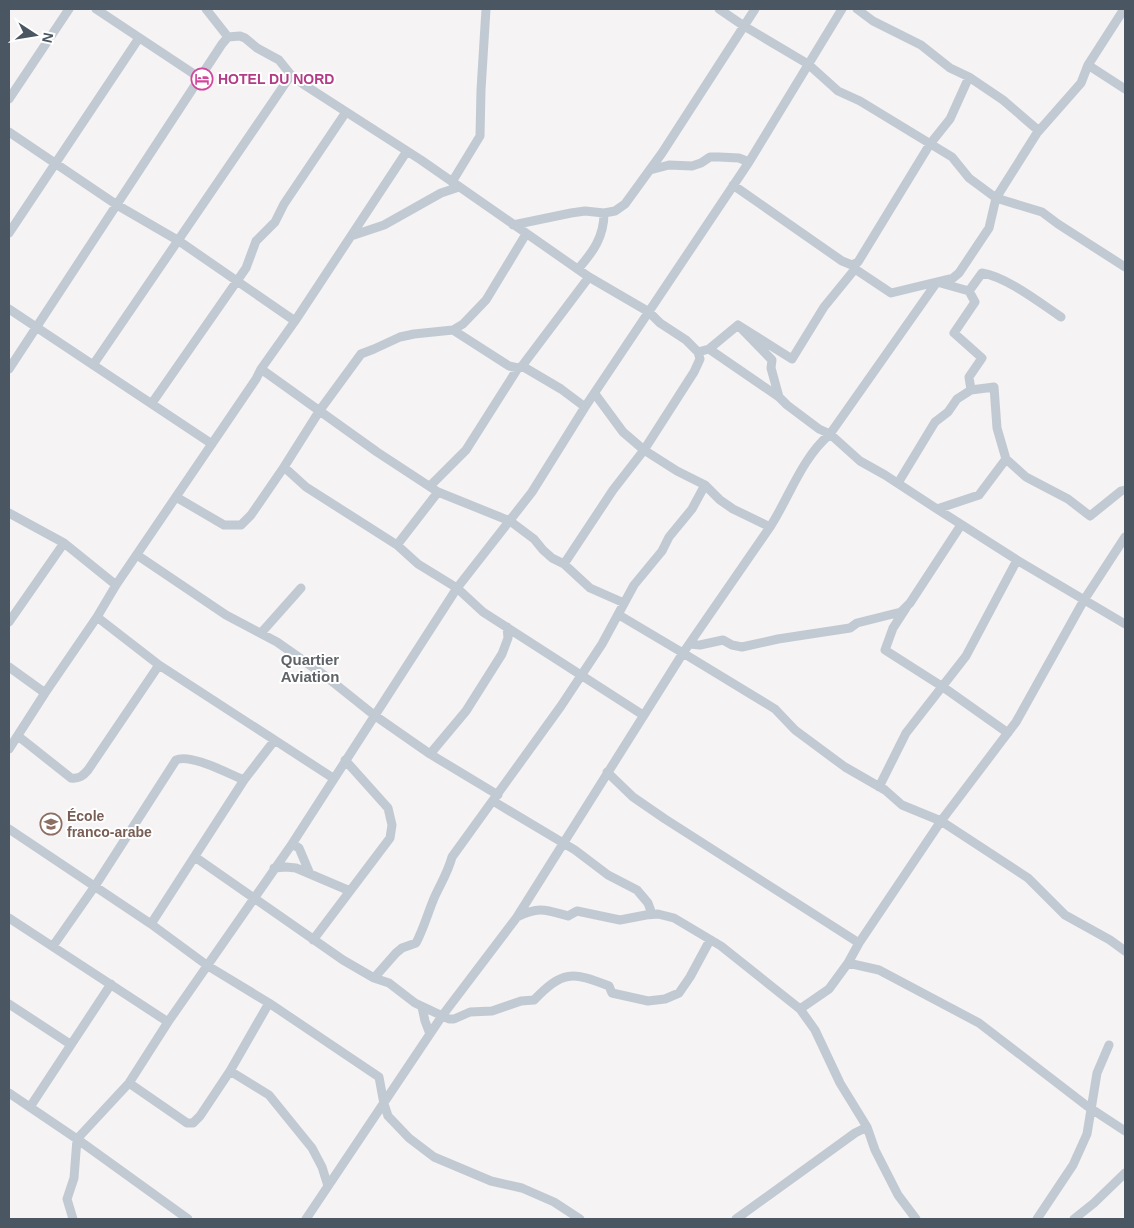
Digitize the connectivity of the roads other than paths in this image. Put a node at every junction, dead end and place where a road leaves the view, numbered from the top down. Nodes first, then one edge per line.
1 (69, 9) edge
2 (96, 9) edge
3 (206, 9) edge
4 (486, 9) edge
5 (719, 9) edge
6 (755, 9) edge
7 (842, 9) edge
8 (857, 9) edge
9 (1124, 9) edge
10 (744, 26) junction
11 (228, 37) junction
12 (139, 38) junction
13 (808, 64) junction
14 (1088, 65) junction
15 (292, 75) junction
16 (970, 77) junction
17 (200, 78) junction
18 (1125, 88) edge
19 (9, 99) edge
20 (346, 112) junction
21 (1039, 131) junction
22 (9, 132) edge
23 (930, 144) junction
24 (407, 151) junction
25 (749, 162) junction
26 (55, 164) junction
27 (650, 170) junction
28 (456, 185) junction
29 (734, 185) junction
30 (996, 198) junction
31 (117, 205) junction
32 (604, 213) junction
33 (514, 225) junction
34 (9, 233) edge
35 (526, 234) junction
36 (351, 236) junction
37 (179, 241) junction
38 (1125, 267) edge
39 (578, 269) junction
40 (589, 277) junction
41 (237, 281) junction
42 (937, 282) junction
43 (969, 291) junction
44 (9, 309) edge
45 (649, 312) junction
46 (1061, 317) dead end
47 (295, 321) junction
48 (738, 325) junction
49 (36, 327) junction
50 (453, 330) junction
51 (709, 349) junction
52 (698, 352) junction
53 (93, 364) junction
54 (520, 367) junction
55 (9, 369) edge
56 (261, 369) junction
57 (971, 390) junction
58 (595, 394) junction
59 (779, 397) junction
60 (152, 404) junction
61 (585, 406) junction
62 (320, 410) junction
63 (830, 434) junction
64 (212, 444) junction
65 (644, 450) junction
66 (1006, 459) junction
67 (284, 467) junction
68 (898, 483) junction
69 (705, 484) junction
70 (434, 489) junction
71 (1125, 490) edge
72 (176, 497) junction
73 (937, 509) junction
74 (9, 513) edge
75 (510, 521) junction
76 (962, 525) junction
77 (770, 527) junction
78 (1125, 537) edge
79 (64, 543) junction
80 (397, 545) junction
81 (137, 555) junction
82 (1017, 560) junction
83 (564, 564) junction
84 (116, 585) junction
85 (301, 588) dead end
86 (457, 588) junction
87 (1084, 600) junction
88 (910, 603) junction
89 (624, 604) junction
90 (619, 615) junction
91 (97, 617) junction
92 (9, 622) edge
93 (1125, 624) edge
94 (506, 626) junction
95 (261, 633) junction
96 (690, 644) junction
97 (683, 653) junction
98 (159, 665) junction
99 (9, 667) edge
100 (582, 674) junction
101 (943, 687) junction
102 (45, 693) junction
103 (374, 715) junction
104 (643, 715) junction
105 (1008, 733) junction
106 (18, 736) junction
107 (274, 741) junction
108 (9, 749) edge
109 (430, 754) junction
110 (345, 760) junction
111 (607, 772) junction
112 (333, 778) junction
113 (244, 780) junction
114 (879, 786) junction
115 (496, 798) junction
116 (941, 821) junction
117 (9, 829) edge
118 (292, 844) junction
119 (563, 844) junction
120 (195, 857) junction
121 (274, 868) junction
122 (310, 874) junction
123 (95, 886) junction
124 (350, 891) junction
125 (254, 899) junction
126 (652, 914) junction
127 (517, 917) junction
128 (9, 918) edge
129 (152, 924) junction
130 (313, 940) junction
131 (710, 940) junction
132 (859, 943) junction
133 (52, 946) junction
134 (1125, 951) edge
135 (848, 963) junction
136 (208, 966) junction
137 (374, 978) junction
138 (111, 984) junction
139 (9, 1004) edge
140 (269, 1004) junction
141 (422, 1007) junction
142 (800, 1009) junction
143 (442, 1016) junction
144 (168, 1022) junction
145 (430, 1034) junction
146 (70, 1044) junction
147 (1109, 1045) dead end
148 (230, 1071) junction
149 (379, 1077) junction
150 (129, 1083) junction
151 (396, 1085) junction
152 (9, 1092) edge
153 (384, 1104) junction
154 (30, 1106) junction
155 (1091, 1109) junction
156 (867, 1127) junction
157 (1125, 1131) edge
158 (77, 1139) junction
159 (1125, 1173) edge
160 (328, 1186) junction
161 (73, 1219) edge
162 (188, 1219) edge
163 (306, 1219) edge
164 (580, 1219) edge
165 (736, 1219) edge
166 (916, 1219) edge
167 (1037, 1219) edge
168 (1074, 1219) edge

1 - 19 street
2 - 12 street
3 - 11 street
4 - 28 street
5 - 10 street
6 - 10 street
7 - 13 street
8 - 16 street
9 - 14 street
10 - 13 street
10 - 27 street
11 - 15 street
11 - 17 street
12 - 17 street
12 - 26 street
13 - 23 street
13 - 25 street
14 - 18 street
14 - 21 street
15 - 20 street
15 - 37 street
16 - 21 street
16 - 23 street
17 - 31 street
20 - 24 street
20 - 41 street
21 - 30 street
22 - 26 street
23 - 29 street
23 - 30 street
24 - 28 street
24 - 36 street
25 - 27 street
25 - 29 street
26 - 31 street
26 - 34 street
27 - 32 street
28 - 33 street
28 - 36 street
29 - 45 street
30 - 38 street
30 - 42 street
31 - 37 street
31 - 49 street
32 - 33 street
32 - 39 street
33 - 35 street
35 - 39 street
35 - 50 street
36 - 47 street
37 - 41 street
37 - 53 street
39 - 40 street
40 - 45 street
40 - 54 street
41 - 47 street
41 - 60 street
42 - 43 street
42 - 48 street
42 - 63 street
43 - 46 street
43 - 57 street
44 - 49 street
45 - 52 street
45 - 58 street
47 - 56 street
48 - 51 street
48 - 59 street
49 - 53 street
49 - 55 street
50 - 54 street
50 - 62 street
51 - 52 street
51 - 59 street
52 - 65 street
53 - 60 street
54 - 61 street
54 - 70 street
56 - 62 street
56 - 64 street
57 - 66 street
57 - 68 street
58 - 61 street
58 - 65 street
59 - 63 street
60 - 64 street
61 - 75 street
62 - 67 street
62 - 70 street
63 - 68 street
63 - 77 street
64 - 72 street
65 - 69 street
65 - 83 street
66 - 71 street
66 - 73 street
67 - 72 street
67 - 80 street
68 - 73 street
69 - 77 street
69 - 89 street
70 - 75 street
70 - 80 street
72 - 81 street
73 - 76 street
74 - 79 street
75 - 83 street
75 - 86 street
76 - 82 street
76 - 88 street
77 - 96 street
78 - 87 street
79 - 84 street
79 - 92 street
80 - 86 street
81 - 84 street
81 - 95 street
82 - 87 street
82 - 101 street
83 - 89 street
84 - 91 street
85 - 95 street
86 - 94 street
86 - 103 street
87 - 93 street
87 - 105 street
88 - 96 street
88 - 101 street
89 - 90 street
90 - 97 street
90 - 100 street
91 - 98 street
91 - 102 street
94 - 100 street
94 - 109 street
95 - 103 street
96 - 97 street
97 - 104 street
97 - 114 street
98 - 106 street
98 - 107 street
99 - 102 street
100 - 104 street
100 - 115 street
101 - 105 street
101 - 114 street
102 - 106 street
103 - 109 street
103 - 110 street
104 - 111 street
105 - 116 street
106 - 108 street
107 - 112 street
107 - 113 street
109 - 115 street
110 - 112 street
110 - 124 street
111 - 119 street
111 - 132 street
112 - 118 street
113 - 120 street
113 - 123 street
114 - 116 street
115 - 119 street
115 - 137 street
116 - 132 street
116 - 134 street
117 - 123 street
118 - 121 street
118 - 122 street
119 - 126 street
119 - 127 street
120 - 125 street
120 - 129 street
121 - 122 street
121 - 125 street
122 - 124 street
123 - 129 street
123 - 133 street
124 - 130 street
125 - 130 street
125 - 136 street
126 - 127 street
126 - 131 street
127 - 143 street
128 - 133 street
129 - 136 street
130 - 137 street
131 - 142 street
131 - 143 street
132 - 135 street
133 - 138 street
135 - 142 street
135 - 155 street
136 - 140 street
136 - 144 street
137 - 141 street
138 - 144 street
138 - 146 street
139 - 146 street
140 - 148 street
140 - 149 street
141 - 143 street
141 - 145 street
142 - 156 street
143 - 145 street
144 - 150 street
145 - 151 street
146 - 154 street
147 - 155 street
148 - 150 street
148 - 160 street
149 - 151 street
149 - 153 street
150 - 158 street
151 - 153 street
152 - 154 street
153 - 160 street
153 - 164 street
154 - 158 street
155 - 157 street
155 - 167 street
156 - 165 street
156 - 166 street
158 - 161 street
158 - 162 street
159 - 168 street
160 - 163 street

